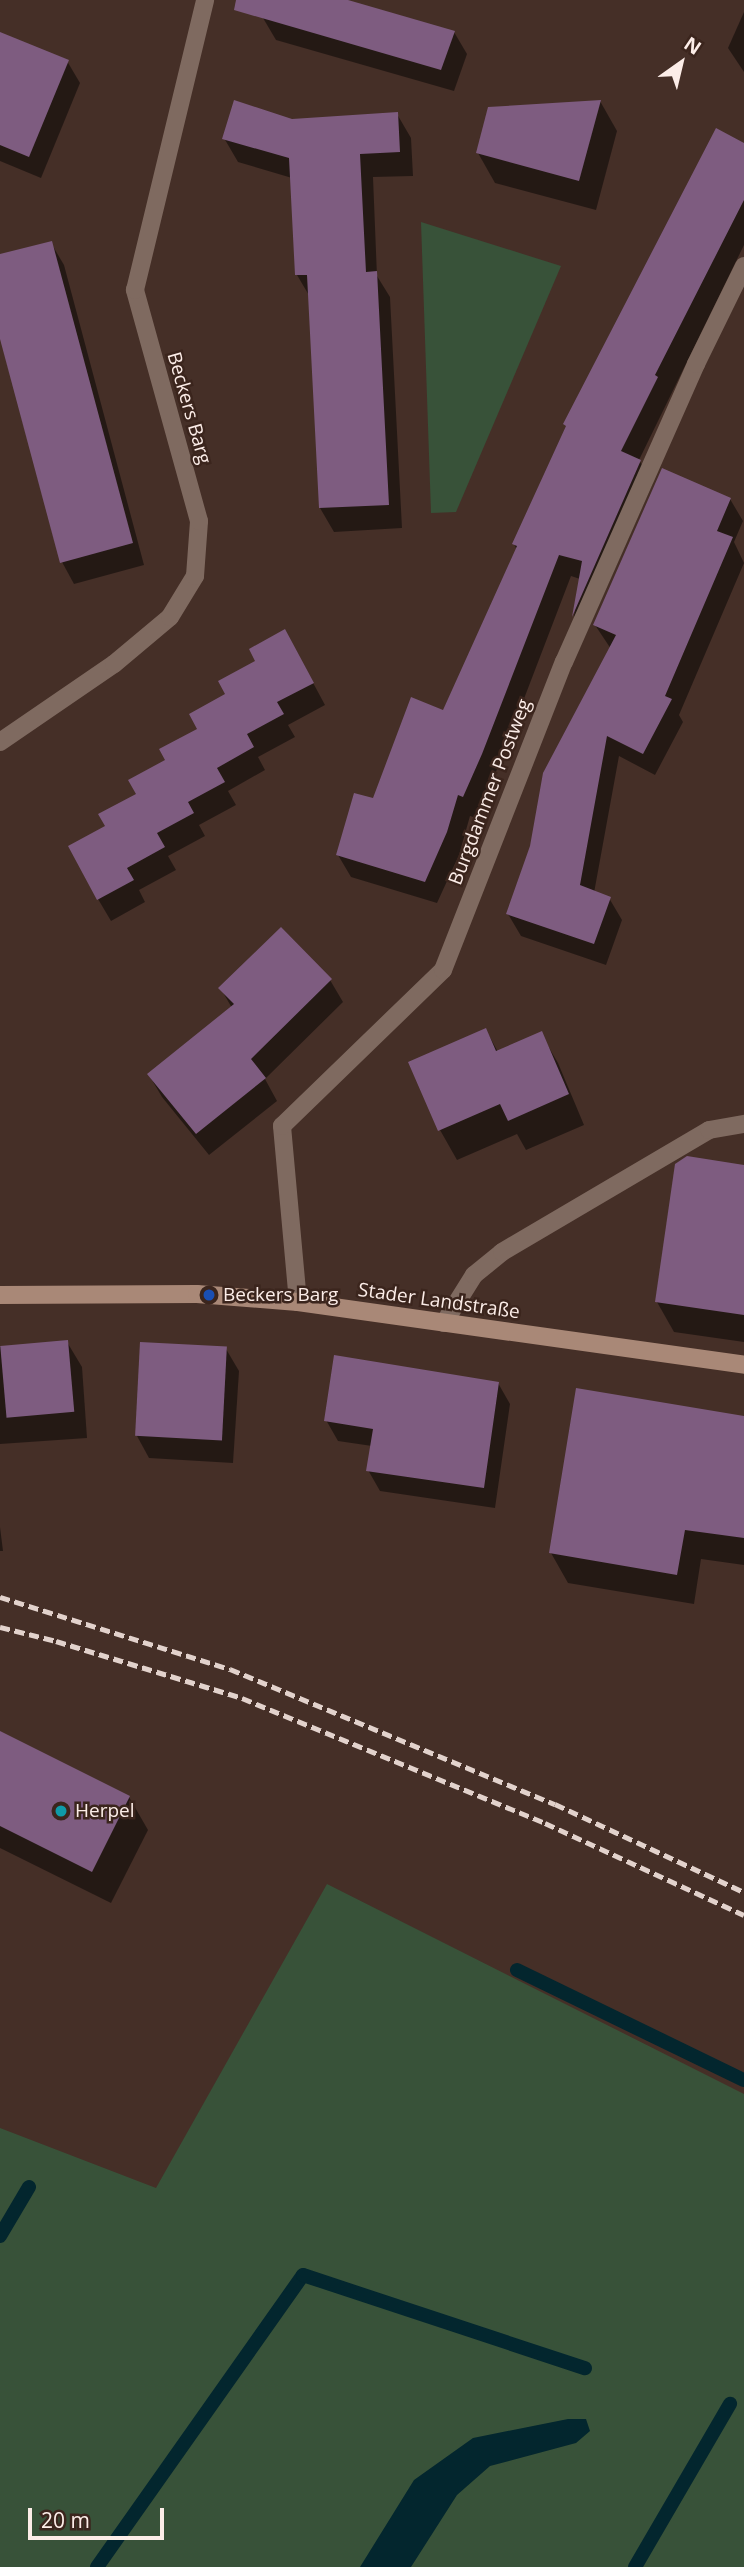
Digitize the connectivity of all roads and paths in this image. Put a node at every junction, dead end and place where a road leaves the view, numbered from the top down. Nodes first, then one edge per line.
1 (205, 0) edge
2 (744, 266) edge
3 (0, 742) edge
4 (744, 1124) edge
5 (0, 1295) edge
6 (298, 1302) junction
7 (444, 1323) junction
8 (744, 1365) edge

1 - 3 street, Beckers Barg
2 - 6 street, Burgdammer Postweg
4 - 7 street
5 - 6 street, Stader Landstraße
6 - 7 street, Stader Landstraße
7 - 8 street, Stader Landstraße

